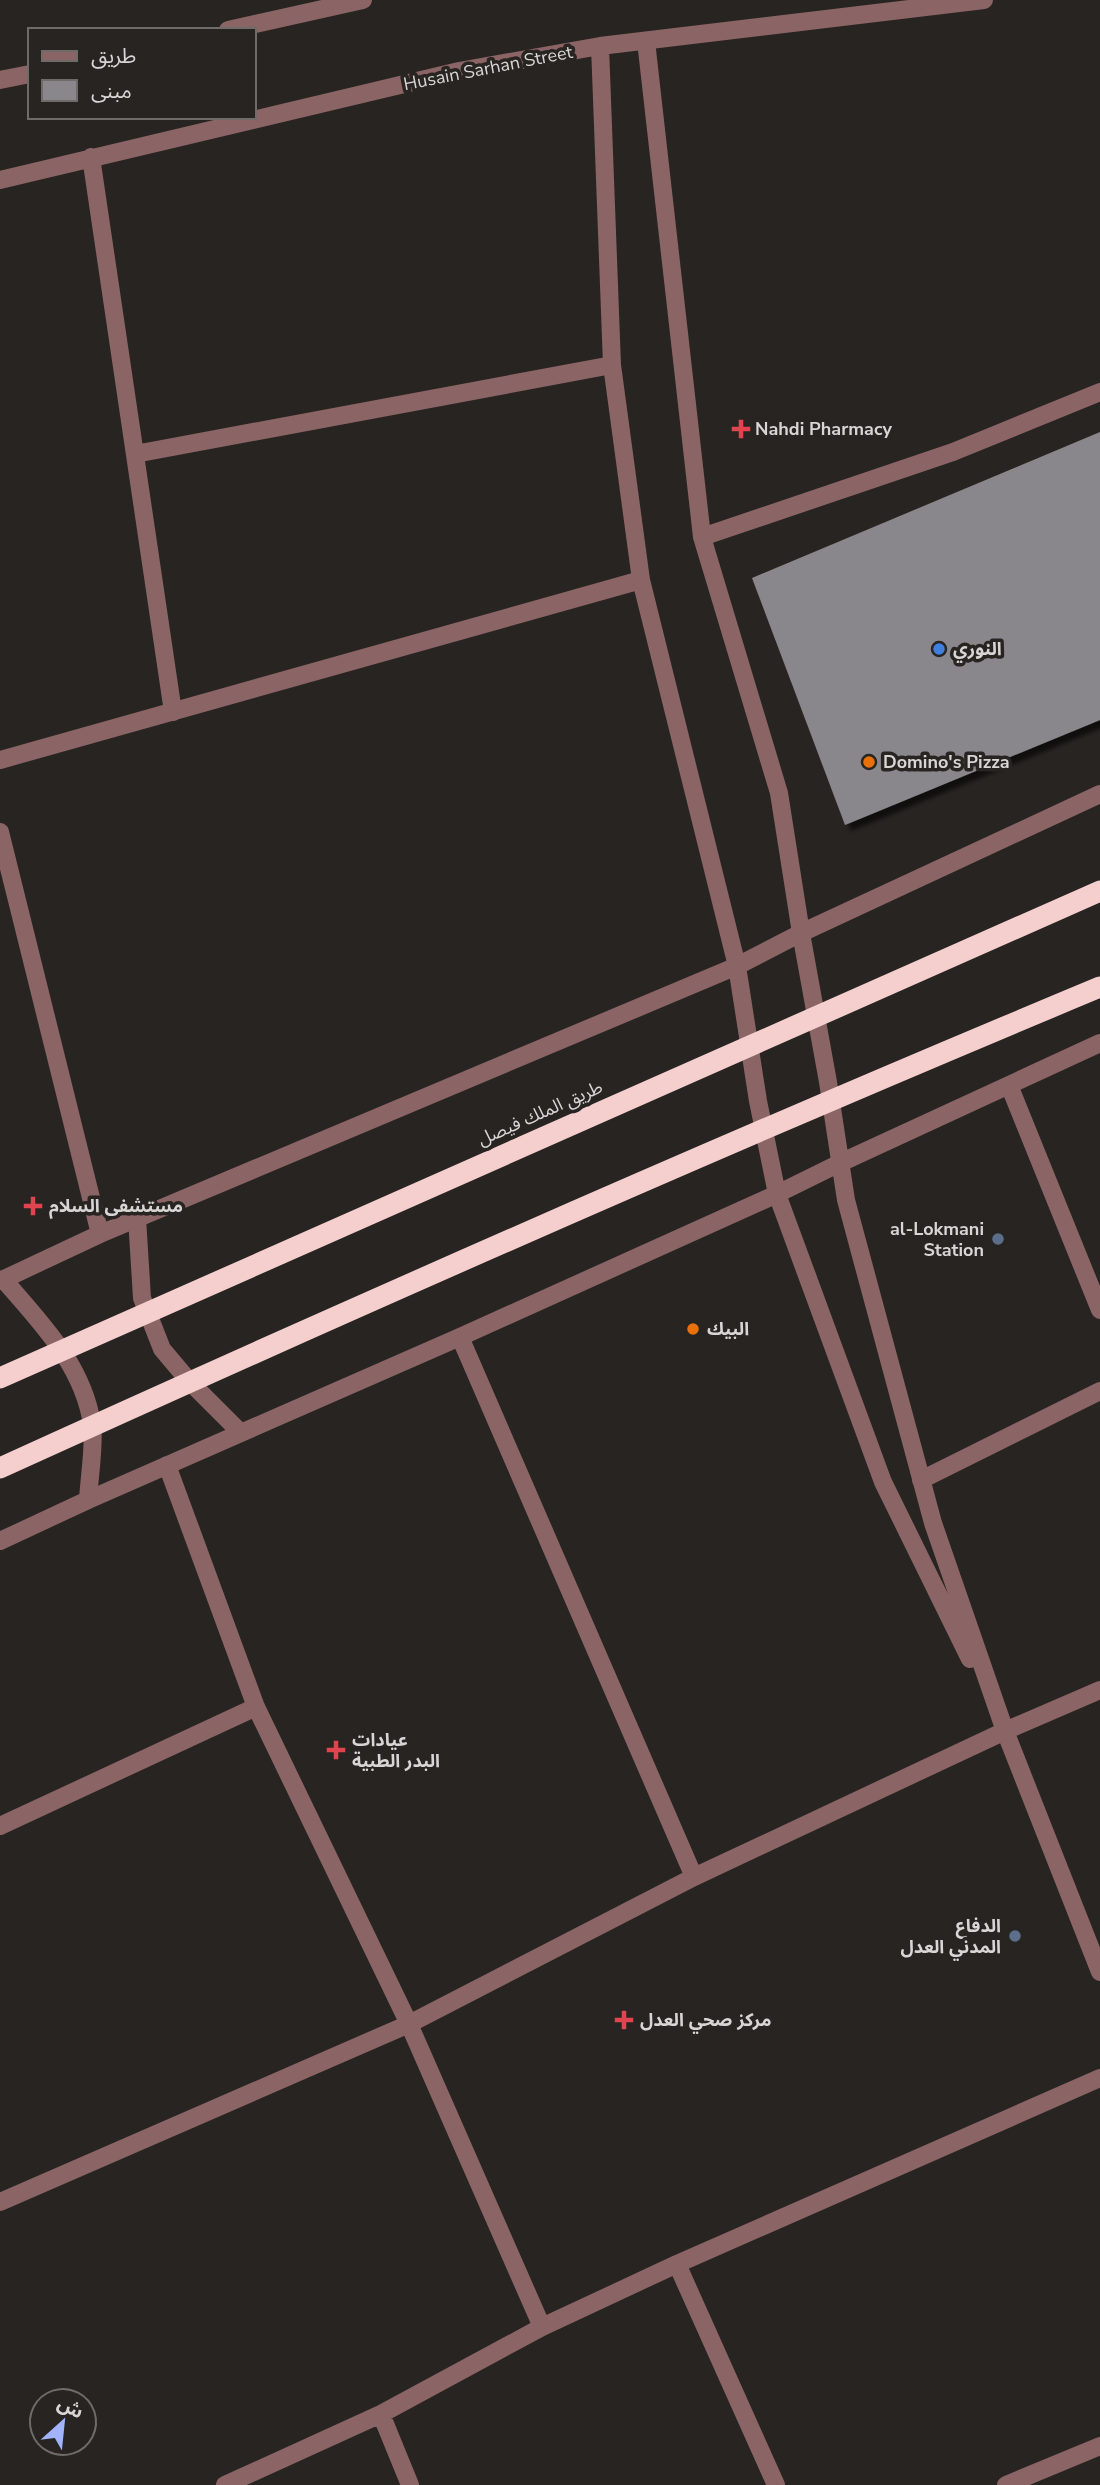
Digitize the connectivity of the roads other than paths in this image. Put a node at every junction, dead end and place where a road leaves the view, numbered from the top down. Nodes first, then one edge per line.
1 (363, 0) edge
2 (984, 0) edge
3 (238, 28) edge
4 (646, 41) junction
5 (600, 46) junction
6 (28, 74) edge
7 (0, 80) edge
8 (256, 118) edge
9 (254, 119) edge
10 (91, 157) junction
11 (0, 180) edge
12 (612, 365) junction
13 (1100, 392) edge
14 (135, 454) junction
15 (702, 537) junction
16 (641, 580) junction
17 (173, 712) junction
18 (0, 760) edge
19 (1100, 794) edge
20 (0, 832) edge
21 (1100, 891) edge
22 (801, 933) junction
23 (737, 966) junction
24 (1100, 987) edge
25 (1100, 1043) edge
26 (1009, 1085) junction
27 (839, 1163) junction
28 (778, 1194) junction
29 (138, 1219) junction
30 (100, 1234) junction
31 (1, 1280) edge
32 (1100, 1310) edge
33 (460, 1337) junction
34 (0, 1378) edge
35 (1100, 1391) edge
36 (241, 1433) junction
37 (167, 1465) junction
38 (0, 1468) edge
39 (921, 1480) junction
40 (88, 1500) junction
41 (0, 1541) edge
42 (1100, 1690) edge
43 (256, 1707) junction
44 (1005, 1731) junction
45 (0, 1826) edge
46 (694, 1877) junction
47 (1100, 1972) edge
48 (409, 2025) junction
49 (1100, 2078) edge
50 (0, 2202) edge
51 (677, 2264) junction
52 (542, 2327) junction
53 (381, 2414) junction
54 (1100, 2446) edge
55 (225, 2485) edge
56 (410, 2485) edge
57 (776, 2485) edge
58 (1006, 2485) edge

1 - 3 street
2 - 4 street, Husain Sarhan Street
4 - 5 street, Husain Sarhan Street
4 - 15 street
5 - 8 street, Husain Sarhan Street
5 - 12 street
6 - 7 street
9 - 10 street, Husain Sarhan Street
10 - 11 street, Husain Sarhan Street
10 - 14 street
12 - 14 street
12 - 16 street
13 - 15 street
14 - 17 street
15 - 22 street
16 - 17 street
16 - 23 street
17 - 18 street
19 - 22 street
20 - 30 street
21 - 34 highway, طريق الملك فيصل, bridge
22 - 23 street
22 - 27 street
23 - 28 street
23 - 29 street
24 - 38 highway, bridge
25 - 26 street
26 - 27 street
26 - 32 street
27 - 28 street
27 - 39 street
28 - 33 street
28 - 44 street
29 - 30 street
29 - 36 street
30 - 31 street
31 - 40 street
33 - 36 street
33 - 46 street
35 - 39 street
36 - 37 street
37 - 40 street
37 - 43 street
39 - 44 street
40 - 41 street
42 - 44 street
43 - 45 street
43 - 48 street
44 - 46 street
44 - 47 street
46 - 48 street
48 - 50 street
48 - 52 street
49 - 51 street
51 - 52 street
51 - 57 street
52 - 53 street
53 - 55 street
53 - 56 street
54 - 58 street

